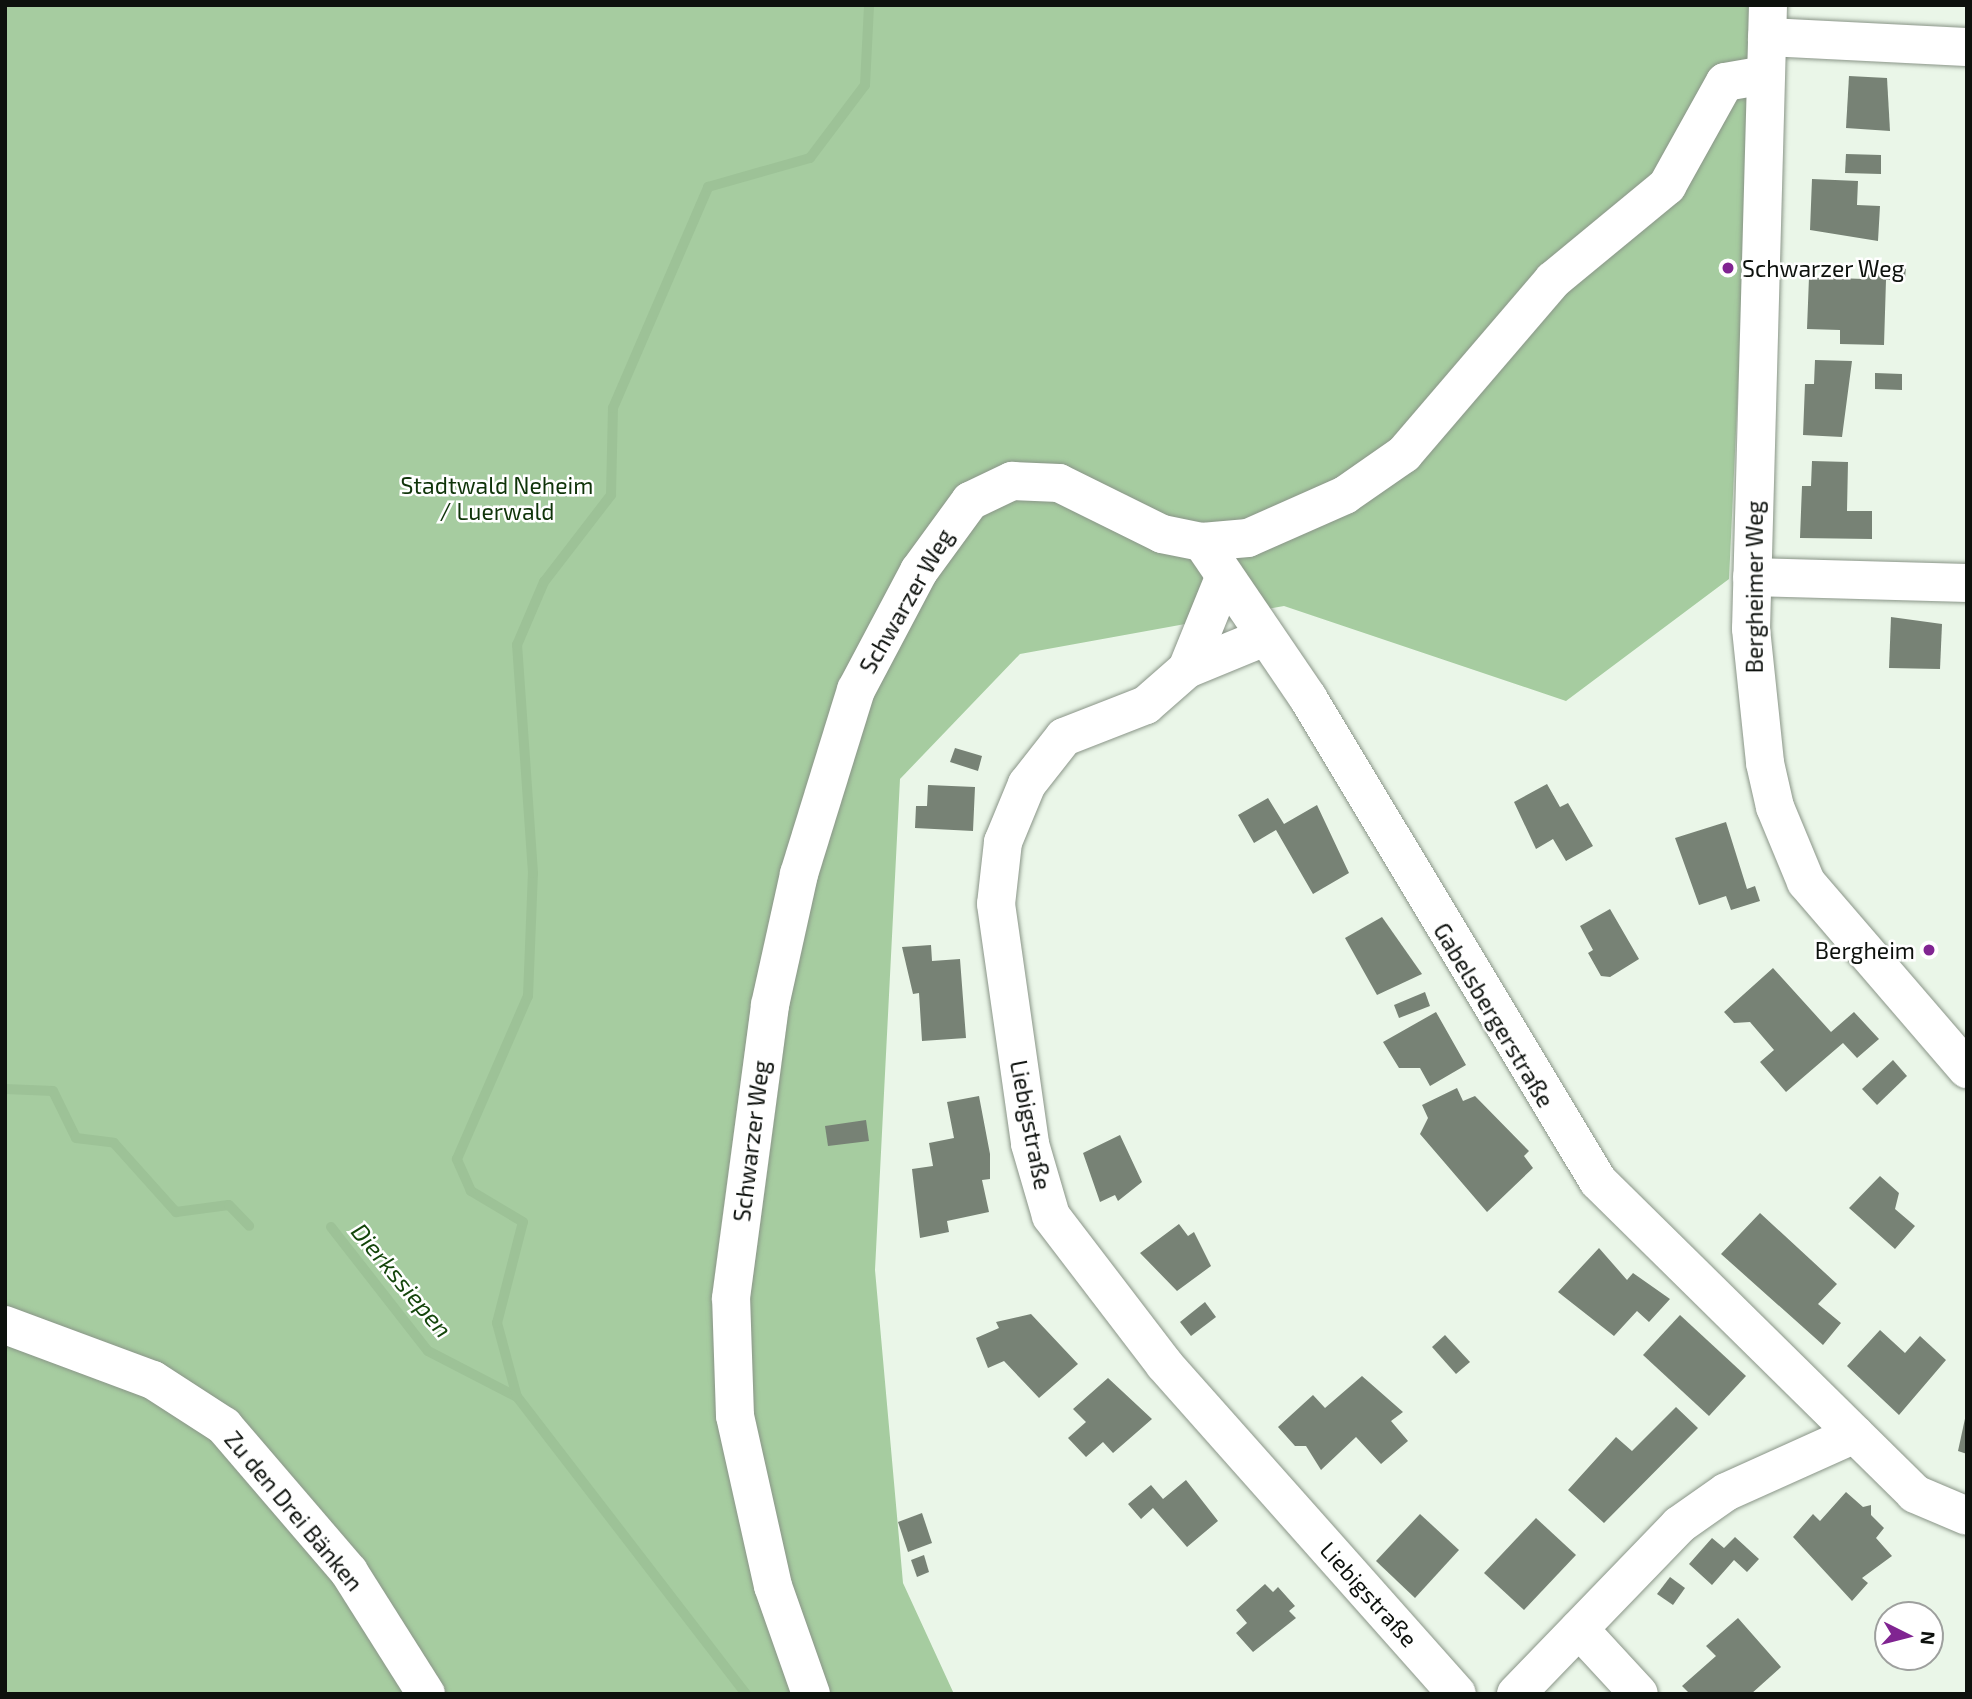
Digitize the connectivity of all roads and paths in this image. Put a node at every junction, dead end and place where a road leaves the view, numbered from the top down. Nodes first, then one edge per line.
1 (1767, 21) edge
2 (1967, 47) edge
3 (1765, 75) junction
4 (1202, 542) junction
5 (1752, 577) junction
6 (1224, 578) junction
7 (1967, 583) edge
8 (1265, 637) junction
9 (1187, 669) junction
10 (1967, 1069) edge
11 (5, 1325) edge
12 (1855, 1434) junction
13 (1967, 1516) edge
14 (1579, 1629) junction
15 (426, 1694) edge
16 (811, 1694) edge
17 (1457, 1694) edge
18 (1516, 1694) edge
19 (1639, 1694) edge

1 - 2 street
1 - 3 street, Bergheimer Weg
3 - 4 street, Schwarzer Weg
3 - 5 street, Bergheimer Weg
4 - 6 street, Gabelsbergerstraße
4 - 16 street, Schwarzer Weg
5 - 7 street
5 - 10 street, Bergheimer Weg
6 - 8 street, Gabelsbergerstraße
6 - 9 street, Liebigstraße
8 - 9 street, Liebigstraße
8 - 12 street, Gabelsbergerstraße
9 - 17 street, Liebigstraße
11 - 15 street, Zu den Drei Bänken
12 - 13 street, Gabelsbergerstraße
12 - 14 street
14 - 18 street
14 - 19 street

